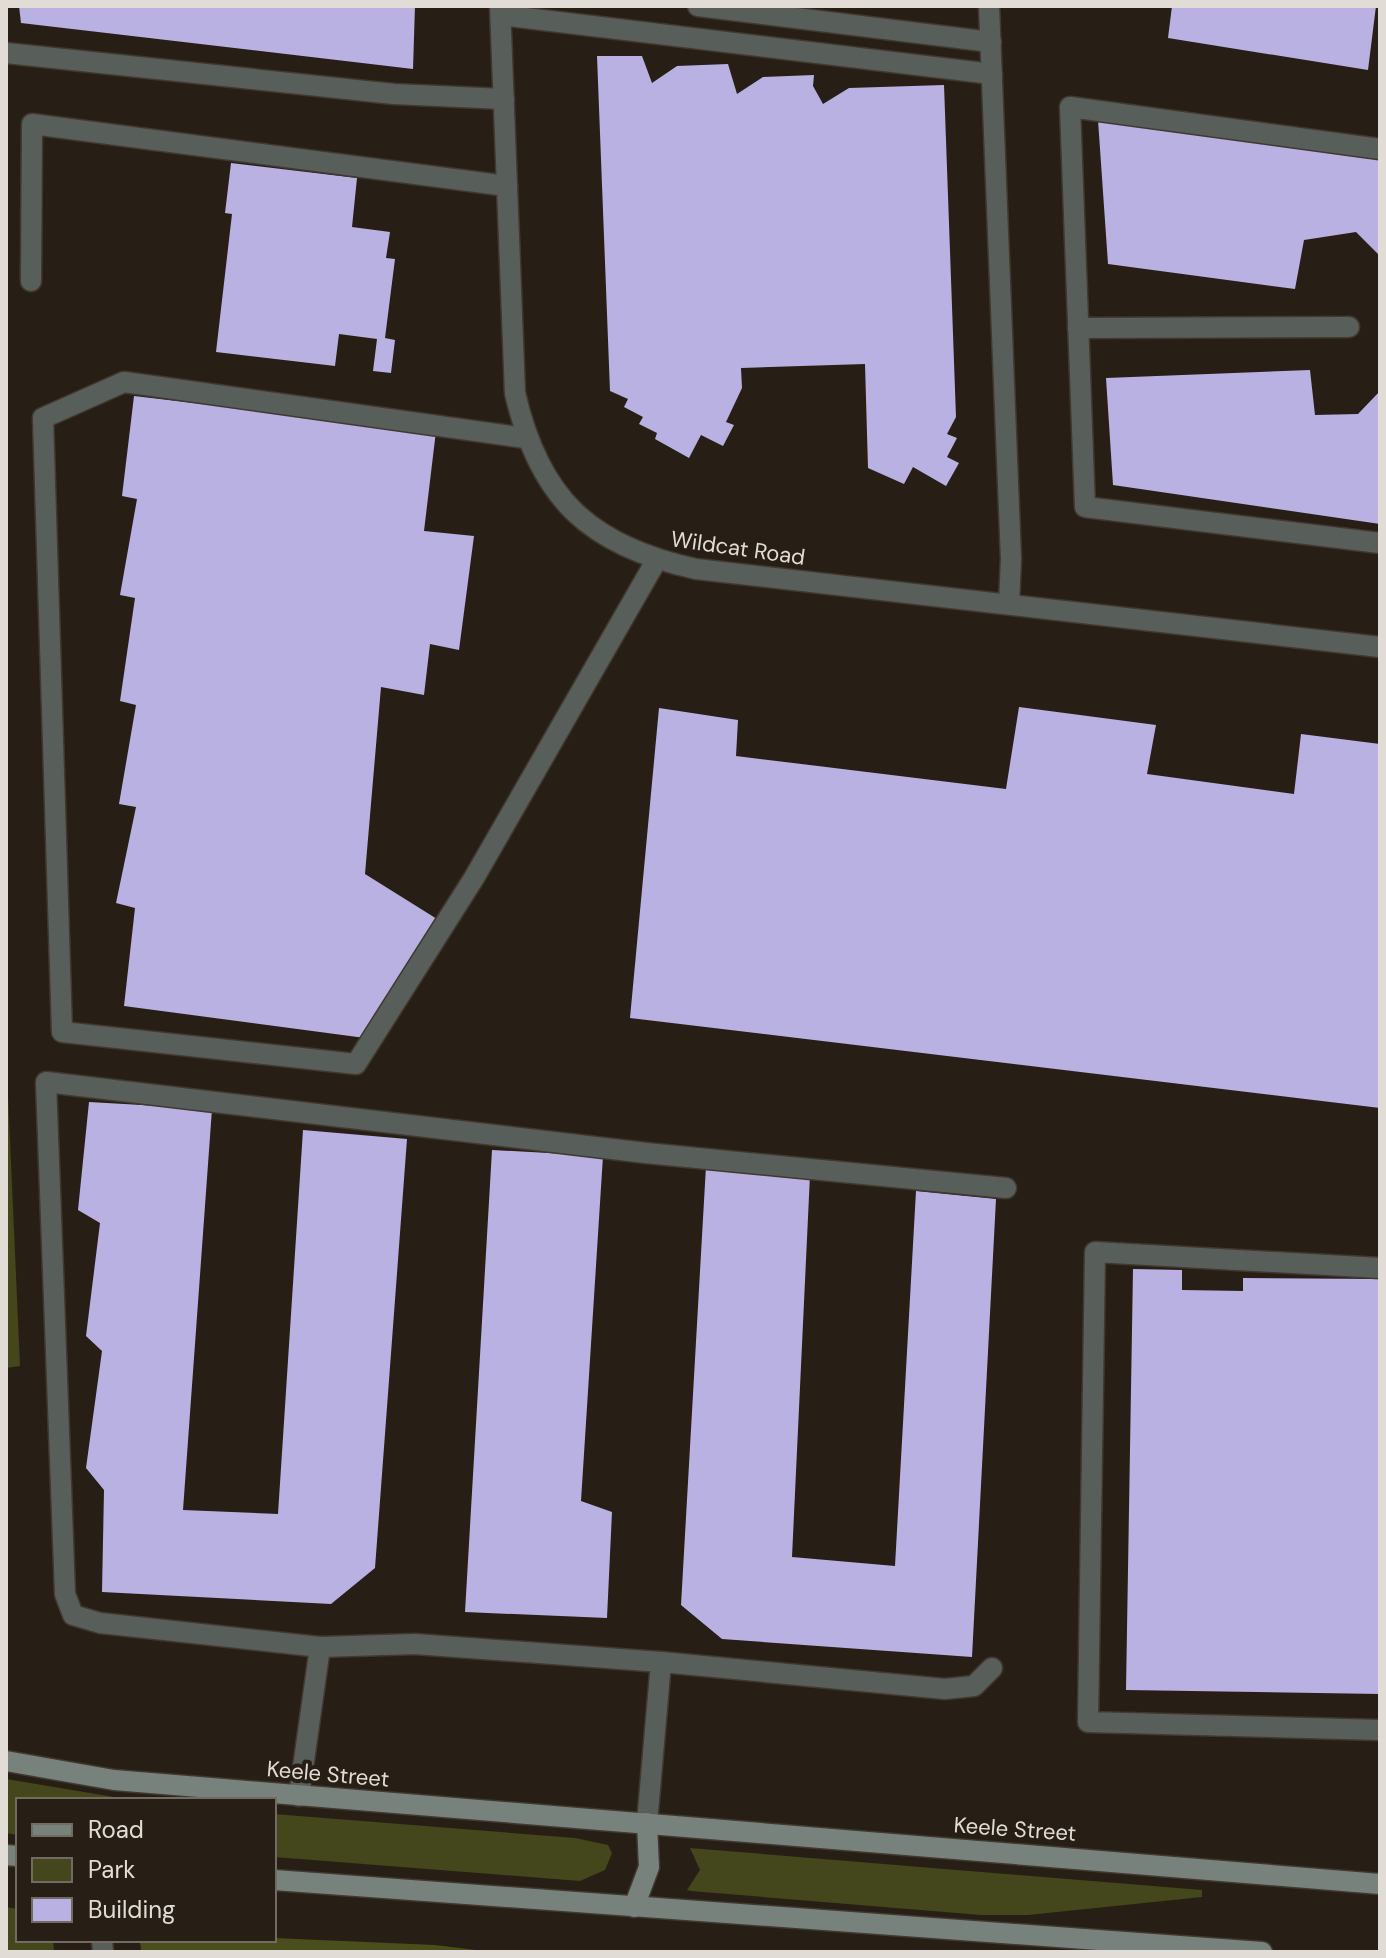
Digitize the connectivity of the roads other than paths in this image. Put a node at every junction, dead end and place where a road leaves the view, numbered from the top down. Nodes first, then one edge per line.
1 (698, 6) edge
2 (989, 6) edge
3 (500, 10) edge
4 (991, 42) junction
5 (6, 53) edge
6 (992, 74) junction
7 (504, 99) junction
8 (1380, 149) edge
9 (507, 186) junction
10 (31, 281) dead end
11 (1349, 327) dead end
12 (1078, 328) junction
13 (525, 438) junction
14 (1380, 543) edge
15 (656, 561) junction
16 (1009, 604) junction
17 (1380, 647) edge
18 (1006, 1188) dead end
19 (1380, 1268) edge
20 (320, 1647) junction
21 (661, 1662) junction
22 (992, 1668) dead end
23 (1380, 1730) edge
24 (6, 1761) edge
25 (299, 1796) junction
26 (647, 1823) junction
27 (276, 1880) edge
28 (1380, 1884) edge
29 (634, 1907) junction
30 (1262, 1952) edge

1 - 4 street
2 - 4 street
3 - 6 street
3 - 7 street, Wildcat Road
4 - 6 street
5 - 7 street
6 - 16 street
7 - 9 street, Wildcat Road
8 - 12 street
9 - 10 street
9 - 13 street, Wildcat Road
11 - 12 street
12 - 14 street
13 - 15 street, Wildcat Road
13 - 15 street
15 - 16 street, Wildcat Road
16 - 17 street, Wildcat Road
18 - 20 street
19 - 23 street
20 - 21 street
20 - 25 street
21 - 22 street
21 - 26 street
24 - 25 main road, Keele Street
25 - 26 main road, Keele Street
26 - 28 main road, Keele Street
26 - 29 main road
27 - 29 main road
29 - 30 main road

